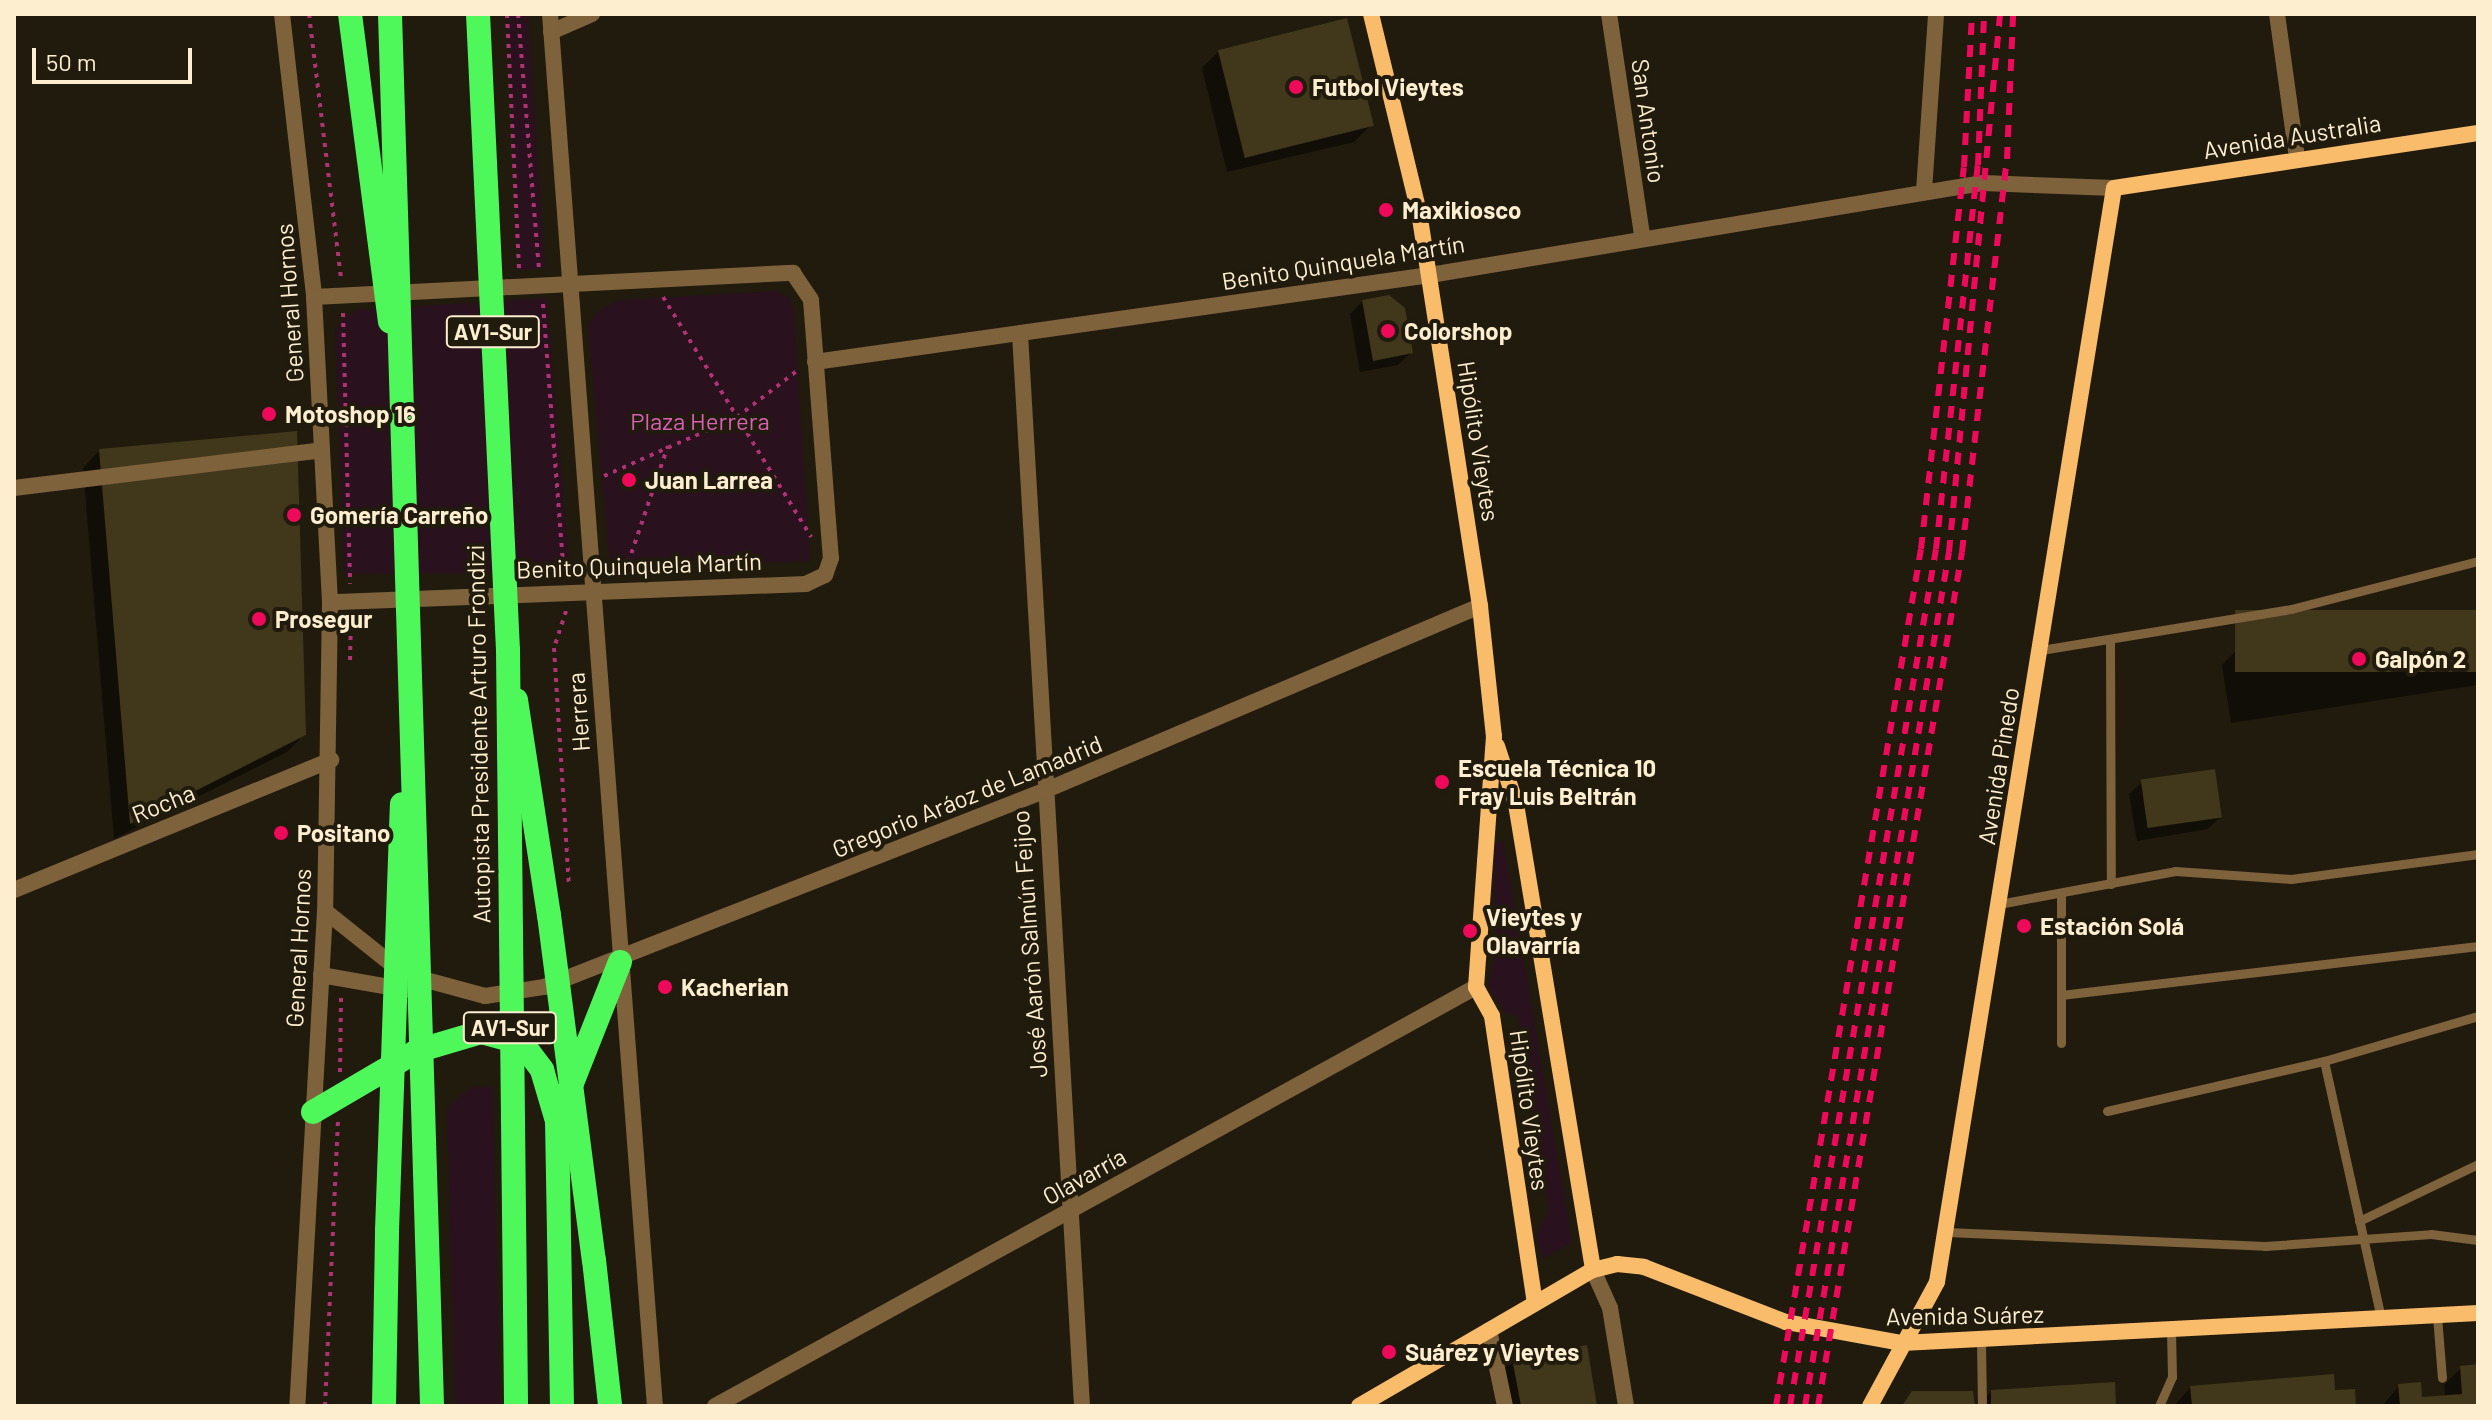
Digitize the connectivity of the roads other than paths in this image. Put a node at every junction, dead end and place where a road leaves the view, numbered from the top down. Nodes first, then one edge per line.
1 (282, 14) edge
2 (350, 14) edge
3 (390, 14) edge
4 (478, 14) edge
5 (550, 14) edge
6 (592, 14) edge
7 (1371, 14) edge
8 (1609, 14) edge
9 (1936, 14) edge
10 (2277, 14) edge
11 (551, 32) junction
12 (2478, 133) edge
13 (2297, 159) junction
14 (2114, 188) junction
15 (1924, 191) junction
16 (1642, 236) junction
17 (1430, 275) junction
18 (569, 283) junction
19 (314, 297) junction
20 (1020, 334) junction
21 (815, 362) junction
22 (406, 446) junction
23 (322, 450) junction
24 (14, 488) edge
25 (2478, 561) edge
26 (593, 589) junction
27 (330, 602) junction
28 (1480, 606) junction
29 (2110, 641) junction
30 (508, 650) junction
31 (2041, 650) junction
32 (1494, 736) junction
33 (414, 738) junction
34 (331, 760) junction
35 (1044, 791) junction
36 (2478, 854) edge
37 (2111, 884) junction
38 (14, 890) edge
39 (2061, 893) junction
40 (1999, 904) junction
41 (325, 911) junction
42 (2478, 946) edge
43 (620, 962) junction
44 (321, 975) junction
45 (1476, 987) junction
46 (463, 993) junction
47 (2061, 995) junction
48 (2478, 1016) edge
49 (2061, 1043) dead end
50 (2324, 1061) junction
51 (2107, 1111) dead end
52 (313, 1112) junction
53 (557, 1121) junction
54 (2478, 1164) edge
55 (1071, 1210) junction
56 (2359, 1221) junction
57 (1947, 1232) junction
58 (2478, 1240) edge
59 (2363, 1241) junction
60 (1593, 1270) junction
61 (1535, 1303) junction
62 (2478, 1313) edge
63 (2437, 1316) junction
64 (2381, 1319) junction
65 (1489, 1330) junction
66 (2171, 1331) junction
67 (1981, 1342) junction
68 (1902, 1343) junction
69 (2442, 1378) dead end
70 (297, 1406) edge
71 (384, 1406) edge
72 (432, 1406) edge
73 (516, 1406) edge
74 (562, 1406) edge
75 (610, 1406) edge
76 (655, 1406) edge
77 (715, 1406) edge
78 (1082, 1406) edge
79 (1359, 1406) edge
80 (1505, 1406) edge
81 (1626, 1406) edge
82 (1870, 1406) edge
83 (1982, 1406) edge
84 (2159, 1406) edge

1 - 19 street, General Hornos
2 - 22 highway, bridge
3 - 22 highway, bridge
4 - 30 highway, Autopista Presidente Arturo Frondizi / AV1-Sur, bridge
5 - 11 street, Herrera
6 - 11 street
7 - 17 main road, Hipólito Vieytes
8 - 16 street, San Antonio
9 - 15 street
10 - 13 street
11 - 18 street, Herrera
12 - 13 main road, Avenida Australia
13 - 14 main road, Avenida Australia
14 - 15 street, Benito Quinquela Martín
14 - 31 main road, Avenida Pinedo
15 - 16 street, Benito Quinquela Martín
16 - 17 street, Benito Quinquela Martín
17 - 20 street, Benito Quinquela Martín
17 - 28 main road, Hipólito Vieytes
18 - 19 street
18 - 21 street
18 - 26 street, Herrera
19 - 23 street, General Hornos
20 - 21 street, Benito Quinquela Martín
20 - 35 street, José Aarón Salmún Feijoo
21 - 26 street, Benito Quinquela Martín
22 - 33 highway, bridge
23 - 24 street
23 - 27 street, General Hornos
25 - 29 lane
26 - 27 street, Benito Quinquela Martín
26 - 43 street, Herrera
27 - 34 street, General Hornos
28 - 32 main road, Hipólito Vieytes
28 - 35 street, Gregorio Aráoz de Lamadrid
29 - 31 lane
29 - 37 lane
30 - 73 highway, Autopista Presidente Arturo Frondizi / AV1-Sur, bridge
30 - 75 highway, bridge
31 - 40 main road, Avenida Pinedo
32 - 45 main road, Hipólito Vieytes
32 - 60 main road, Hipólito Vieytes
33 - 71 highway, bridge
33 - 72 highway, bridge
34 - 38 street, Rocha
34 - 41 street, General Hornos
35 - 43 street, Gregorio Aráoz de Lamadrid
35 - 55 street, José Aarón Salmún Feijoo
36 - 37 lane
37 - 39 lane
39 - 40 lane
39 - 47 lane
40 - 57 main road, Avenida Pinedo
41 - 44 street, General Hornos
41 - 46 street, Gregorio Aráoz de Lamadrid
42 - 47 lane
43 - 46 street, Gregorio Aráoz de Lamadrid
43 - 53 highway
43 - 76 street, Herrera
44 - 46 street, Gregorio Aráoz de Lamadrid
44 - 52 street, General Hornos
45 - 55 street, Olavarría
45 - 61 main road, Hipólito Vieytes
47 - 49 lane
48 - 50 lane
50 - 51 lane
50 - 56 lane
52 - 53 highway
52 - 70 street, General Hornos
53 - 74 highway
54 - 56 lane
55 - 77 street, Olavarría
55 - 78 street, José Aarón Salmún Feijoo
56 - 59 lane
57 - 59 lane
57 - 68 main road, Avenida Pinedo
58 - 59 lane
59 - 64 lane
60 - 61 main road, Avenida Suárez
60 - 68 main road, Avenida Suárez
60 - 81 street
61 - 65 main road, Avenida Suárez
62 - 63 main road, Avenida Suárez
63 - 64 main road, Avenida Suárez
63 - 69 lane
64 - 66 main road, Avenida Suárez
65 - 79 main road, Avenida Suárez
65 - 80 street
66 - 67 main road, Avenida Suárez
66 - 84 lane
67 - 68 main road, Avenida Suárez
67 - 83 lane
68 - 82 main road, Avenida Pinedo

